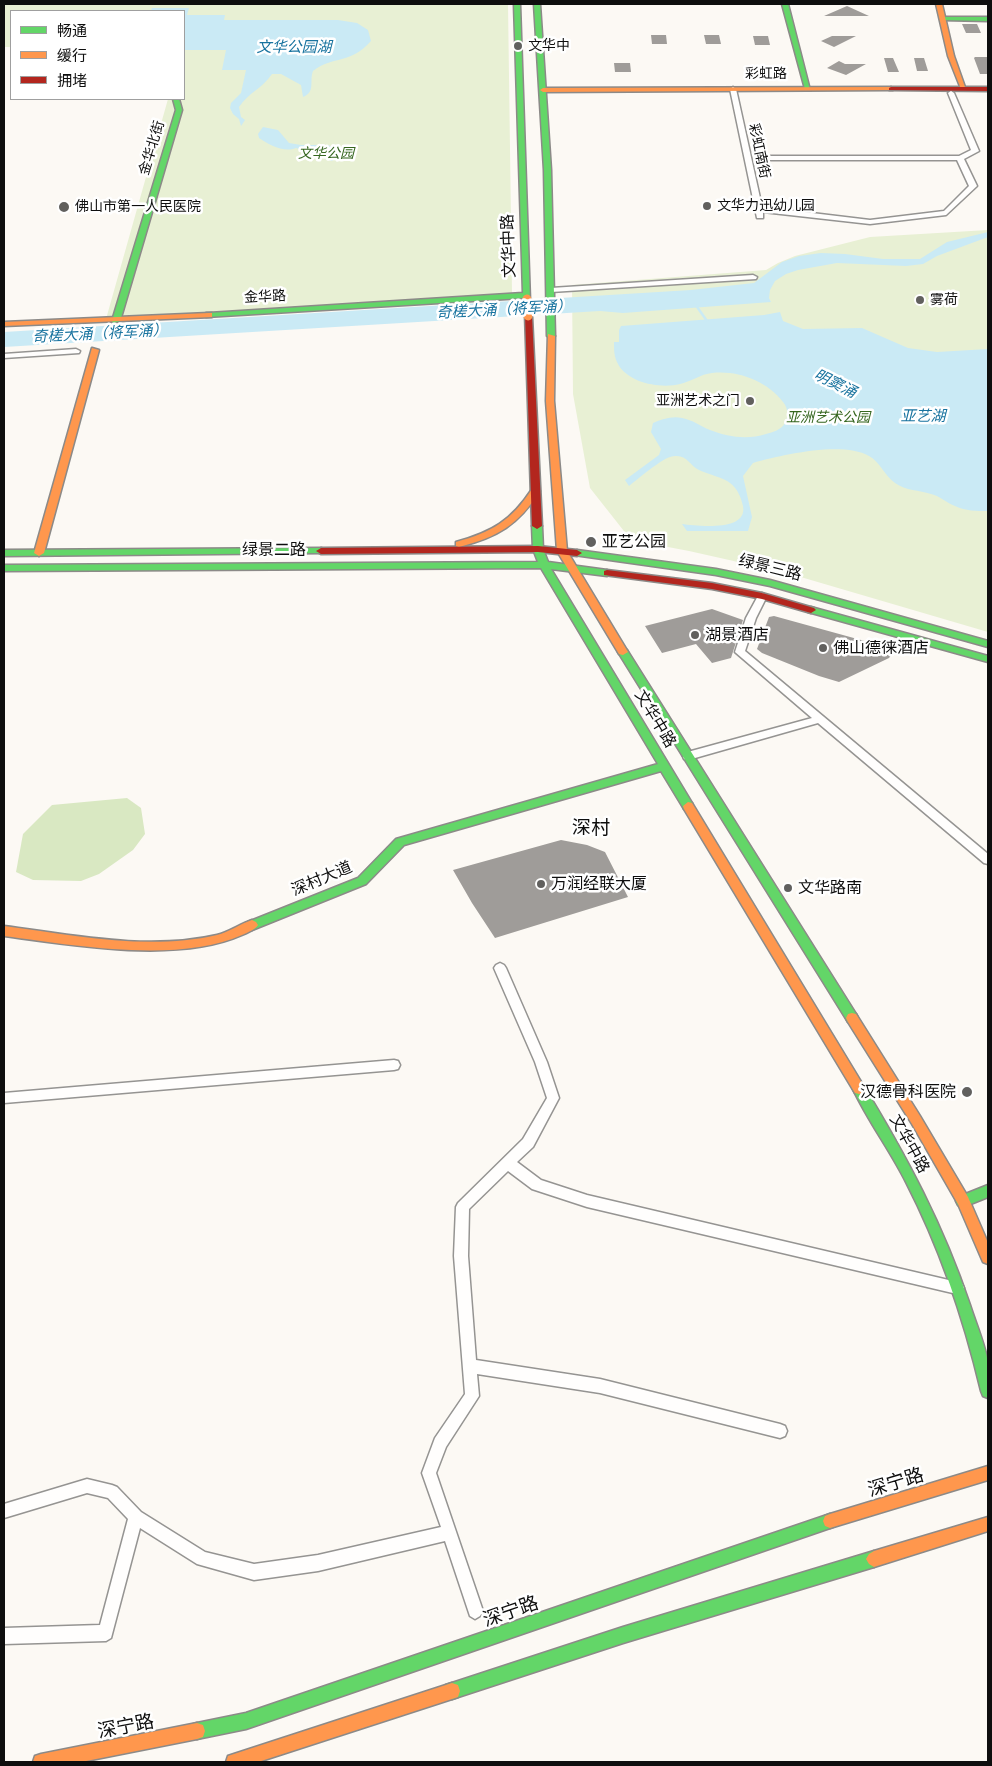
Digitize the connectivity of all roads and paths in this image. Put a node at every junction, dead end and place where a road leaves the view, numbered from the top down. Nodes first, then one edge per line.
1 (517, 4) edge
2 (537, 4) edge
3 (785, 4) edge
4 (939, 4) edge
5 (944, 18) junction
6 (988, 18) edge
7 (808, 89) junction
8 (964, 89) junction
9 (988, 89) edge
10 (543, 92) junction
11 (733, 92) junction
12 (951, 93) junction
13 (988, 93) edge
14 (176, 100) edge
15 (759, 158) dead end
16 (960, 158) junction
17 (753, 277) dead end
18 (551, 294) junction
19 (527, 297) junction
20 (116, 321) junction
21 (4, 324) edge
22 (95, 350) dead end
23 (76, 351) dead end
24 (4, 356) edge
25 (535, 490) junction
26 (538, 549) junction
27 (412, 550) junction
28 (562, 551) junction
29 (4, 553) edge
30 (39, 553) junction
31 (544, 565) junction
32 (570, 567) junction
33 (4, 568) edge
34 (762, 596) junction
35 (988, 644) edge
36 (988, 659) edge
37 (820, 719) junction
38 (688, 756) junction
39 (664, 766) junction
40 (988, 860) edge
41 (4, 930) edge
42 (500, 968) dead end
43 (394, 1065) dead end
44 (4, 1098) edge
45 (509, 1164) junction
46 (988, 1191) edge
47 (963, 1201) junction
48 (988, 1258) edge
49 (957, 1288) junction
50 (470, 1366) junction
51 (988, 1391) edge
52 (780, 1431) dead end
53 (988, 1473) edge
54 (4, 1511) edge
55 (136, 1517) junction
56 (988, 1524) edge
57 (450, 1532) junction
58 (475, 1611) dead end
59 (4, 1636) edge
60 (40, 1762) edge
61 (234, 1762) edge

1 - 19 main road, 文华中路
2 - 10 main road, 文华中路
3 - 7 main road
4 - 5 main road
5 - 6 main road
5 - 8 main road
7 - 8 main road, 彩虹路
7 - 11 main road, 彩虹路
8 - 9 main road, 彩虹路
10 - 11 main road, 彩虹路
10 - 18 main road, 文华中路
11 - 12 main road, 彩虹路
11 - 16 street, 彩虹南街
12 - 13 main road, 彩虹路
12 - 16 street
14 - 20 main road, 金华北街
15 - 16 street
17 - 18 street
18 - 28 main road, 文华中路
19 - 20 main road, 金华路
19 - 25 main road, 文华中路, bridge
20 - 21 main road, 金华路
22 - 30 main road
23 - 24 street
25 - 26 main road, 文华中路
25 - 27 main road
26 - 27 main road, 绿景二路
26 - 28 main road, 绿景三路
26 - 31 main road, 文华中路
27 - 30 main road, 绿景二路
28 - 32 main road, 文华中路
28 - 35 main road, 绿景三路
29 - 30 main road, 绿景二路
31 - 32 main road, 绿景三路
31 - 33 main road, 绿景二路
31 - 39 main road, 文华中路
32 - 34 main road, 绿景三路
32 - 38 main road, 文华中路
34 - 36 main road, 绿景三路
34 - 37 street
37 - 38 street
37 - 40 street
38 - 47 main road, 文华中路
39 - 41 main road, 深村大道
39 - 49 main road, 文华中路
42 - 45 street
43 - 44 street
45 - 49 street
45 - 50 street
46 - 47 main road
47 - 48 main road, 文华中路
49 - 51 main road, 文华中路
50 - 52 street
50 - 57 street
53 - 60 main road, 深宁路
54 - 55 street
55 - 57 street
55 - 59 street
56 - 61 main road
57 - 58 street

